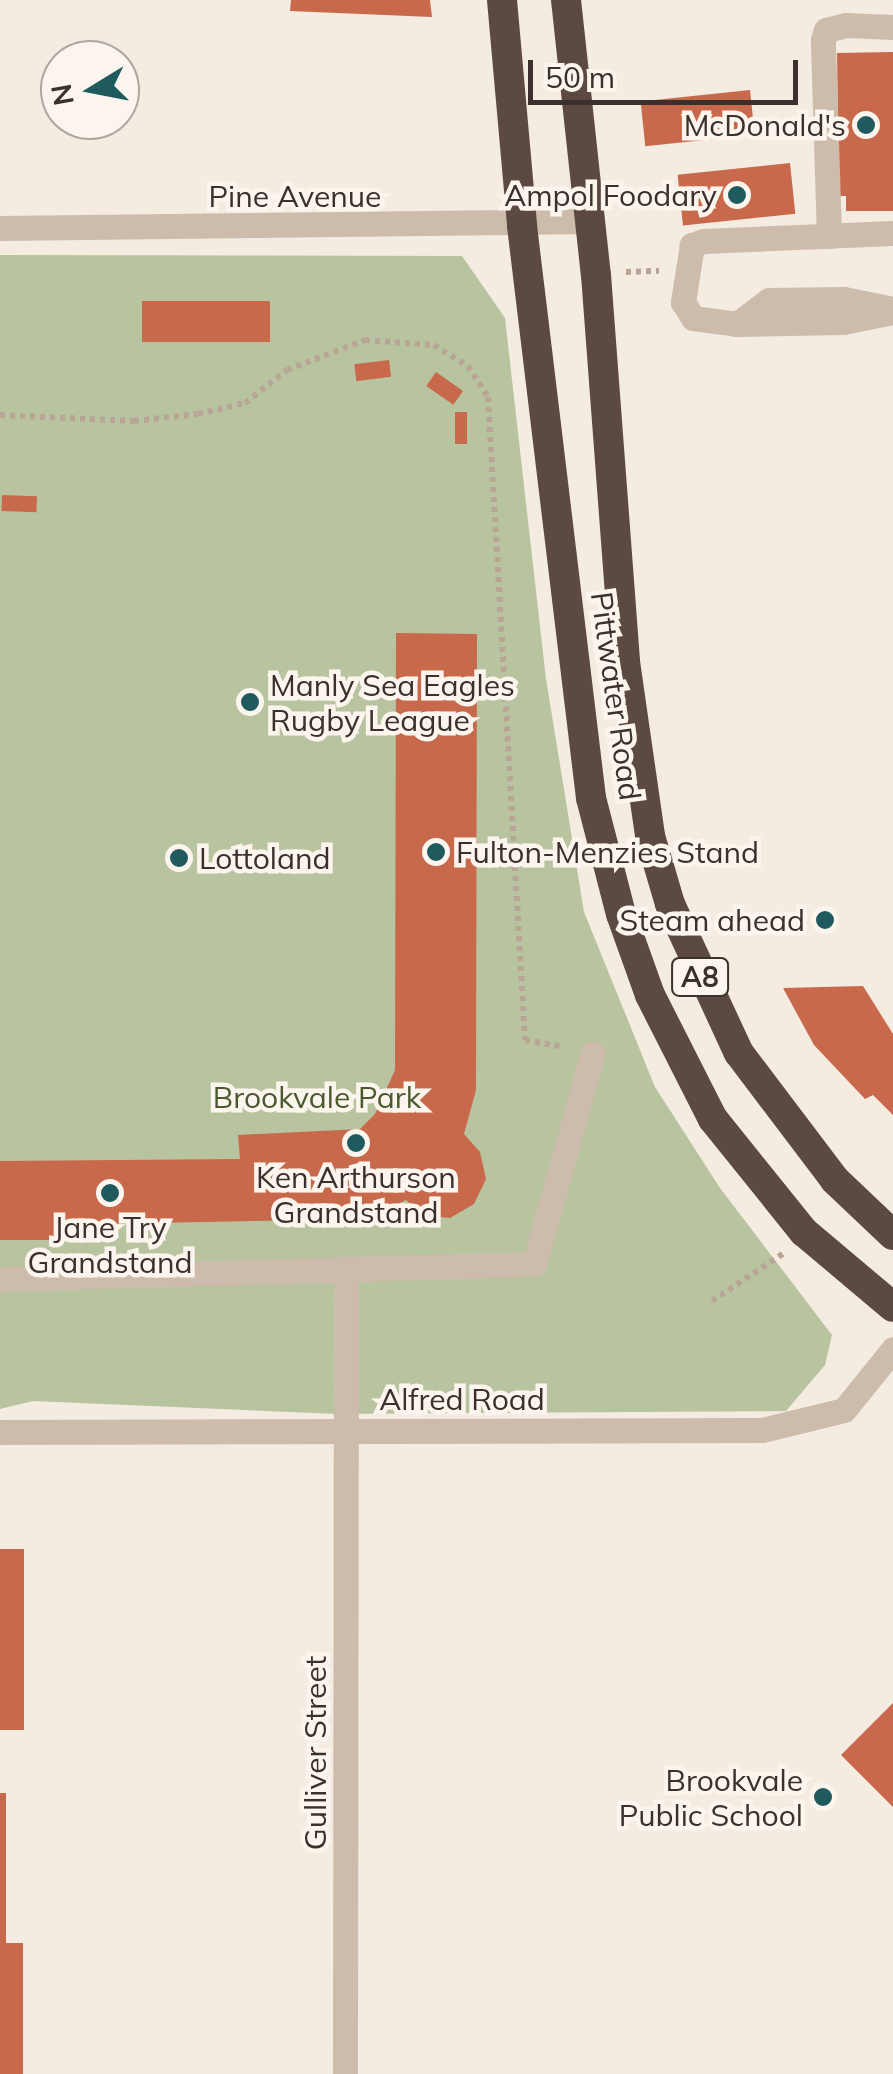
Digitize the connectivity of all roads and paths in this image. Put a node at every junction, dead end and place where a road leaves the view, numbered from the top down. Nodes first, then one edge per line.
1 (502, 0) edge
2 (566, 0) edge
3 (893, 27) edge
4 (590, 221) junction
5 (522, 226) junction
6 (0, 228) edge
7 (893, 233) edge
8 (830, 236) junction
9 (893, 310) edge
10 (0, 415) edge
11 (593, 1053) joint
12 (804, 1232) junction
13 (893, 1234) edge
14 (346, 1271) junction
15 (0, 1278) edge
16 (712, 1302) dead end
17 (893, 1308) edge
18 (893, 1349) edge
19 (0, 1432) edge
20 (349, 1432) junction
21 (345, 2074) edge

1 - 5 highway, Pittwater Road / A8
2 - 4 highway, Pittwater Road / A8
3 - 8 street
4 - 5 street, Pine Avenue
4 - 13 highway, Pittwater Road / A8
5 - 6 street, Pine Avenue
5 - 12 highway, Pittwater Road / A8
7 - 8 street
8 - 9 street
10 - 11 path
11 - 14 street
12 - 16 path
12 - 17 highway, Pittwater Road / A8
14 - 15 street
14 - 20 street, Gulliver Street
18 - 20 street, Alfred Road
19 - 20 street, Alfred Road
20 - 21 street, Gulliver Street

